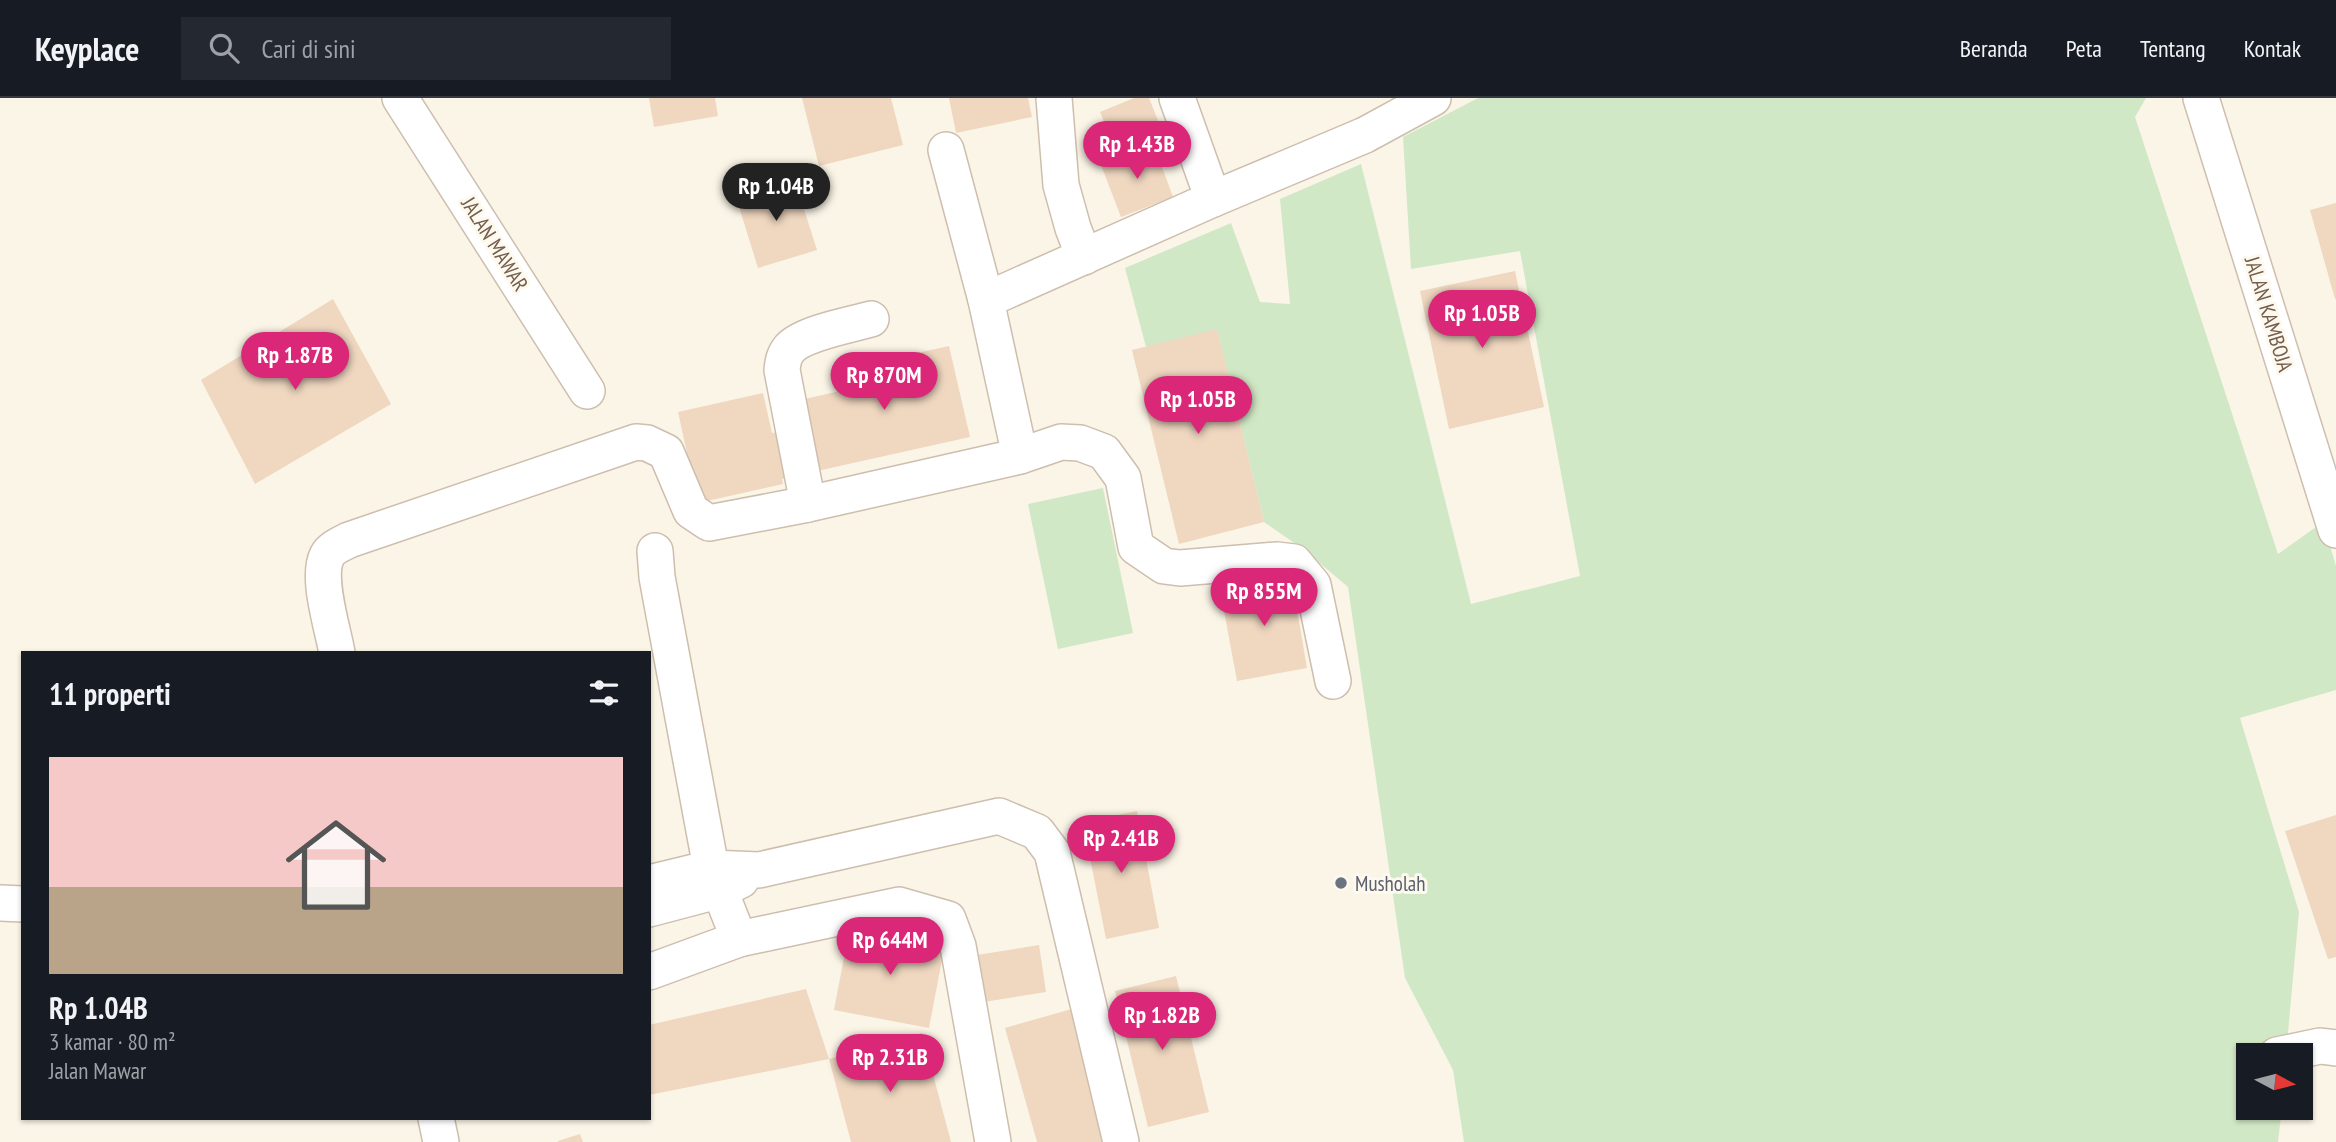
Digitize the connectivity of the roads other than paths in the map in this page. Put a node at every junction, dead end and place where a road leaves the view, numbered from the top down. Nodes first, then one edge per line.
1 (400, 98) edge
2 (1054, 98) edge
3 (1177, 98) edge
4 (1433, 98) edge
5 (2201, 98) edge
6 (946, 150) dead end
7 (1213, 199) junction
8 (1084, 257) junction
9 (986, 300) junction
10 (871, 319) dead end
11 (587, 391) dead end
12 (1020, 456) junction
13 (808, 504) junction
14 (2336, 530) edge
15 (655, 551) dead end
16 (337, 651) edge
17 (1333, 681) dead end
18 (716, 879) junction
19 (651, 883) edge
20 (0, 903) edge
21 (21, 904) edge
22 (651, 907) edge
23 (739, 939) junction
24 (651, 971) edge
25 (2314, 1047) edge
26 (2336, 1048) edge
27 (436, 1120) edge
28 (441, 1142) edge
29 (993, 1142) edge
30 (1121, 1142) edge

1 - 11 street, JALAN MAWAR
2 - 8 street
3 - 7 street
4 - 7 street
5 - 14 street, JALAN KAMBOJA
6 - 9 street
7 - 8 street
8 - 9 street
9 - 12 street
10 - 13 street
12 - 13 street
12 - 17 street
13 - 16 street
15 - 18 street
18 - 19 street
18 - 22 street
18 - 23 street
18 - 30 street
20 - 21 street
23 - 24 street
23 - 29 street
25 - 26 street
27 - 28 street

